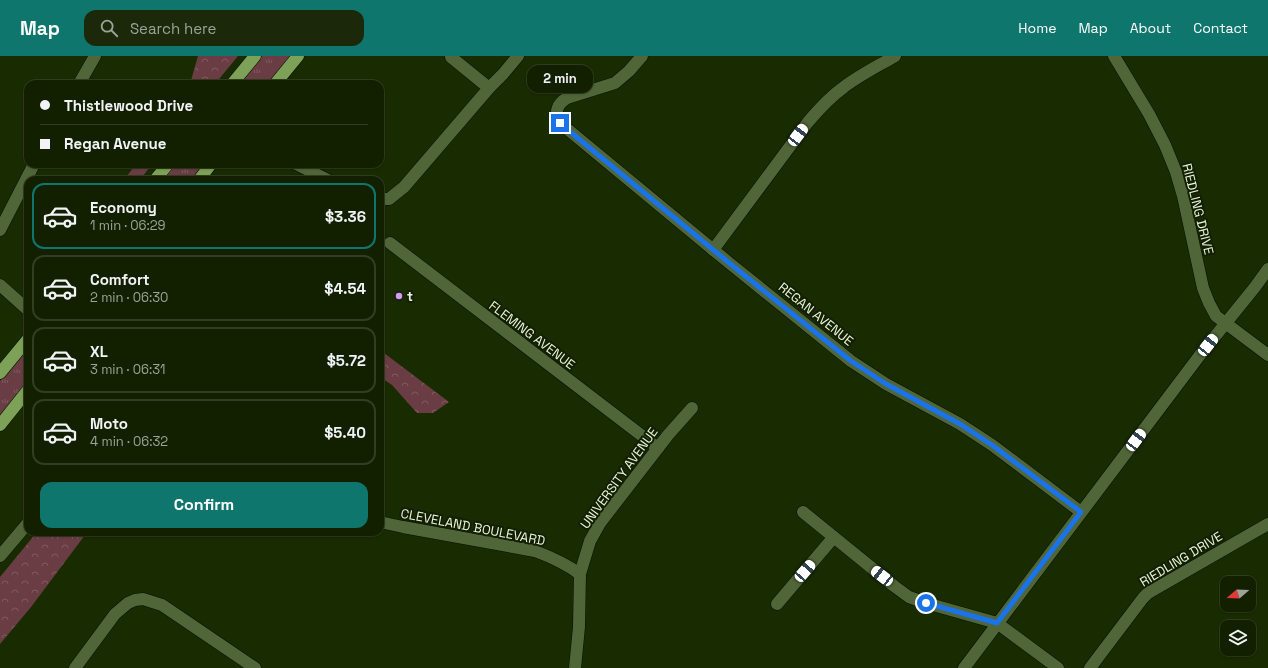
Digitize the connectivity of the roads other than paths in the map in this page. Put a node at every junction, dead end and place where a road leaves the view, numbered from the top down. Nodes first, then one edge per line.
1 (95, 56) edge
2 (255, 56) edge
3 (298, 56) edge
4 (452, 56) edge
5 (518, 56) edge
6 (642, 56) edge
7 (895, 56) edge
8 (1114, 56) edge
9 (81, 80) edge
10 (235, 80) edge
11 (278, 80) edge
12 (489, 88) junction
13 (165, 168) edge
14 (297, 168) edge
15 (304, 168) edge
16 (158, 176) edge
17 (306, 176) edge
18 (320, 176) edge
19 (24, 183) edge
20 (384, 199) edge
21 (0, 230) edge
22 (390, 243) dead end
23 (712, 250) junction
24 (1268, 269) edge
25 (0, 285) edge
26 (24, 306) edge
27 (1226, 323) junction
28 (24, 344) edge
29 (1268, 356) edge
30 (0, 373) edge
31 (24, 395) edge
32 (692, 408) dead end
33 (0, 425) edge
34 (658, 448) junction
35 (804, 512) dead end
36 (1081, 512) junction
37 (384, 523) edge
38 (1268, 524) edge
39 (24, 528) edge
40 (833, 538) junction
41 (0, 556) edge
42 (580, 574) junction
43 (777, 604) dead end
44 (997, 623) junction
45 (75, 668) edge
46 (255, 668) edge
47 (575, 668) edge
48 (964, 668) edge
49 (1058, 668) edge
50 (1090, 668) edge

1 - 9 street
2 - 10 main road
3 - 11 main road
4 - 12 street
5 - 12 street
6 - 23 street, REGAN AVENUE
7 - 23 street
8 - 27 street, RIEDLING DRIVE
12 - 20 street
13 - 16 main road
14 - 17 street
15 - 18 street
19 - 21 street
22 - 34 street, FLEMING AVENUE
23 - 36 street, REGAN AVENUE
24 - 27 street
25 - 26 street
27 - 29 street, RIEDLING DRIVE
27 - 36 street
28 - 30 main road
31 - 33 main road
32 - 34 street, UNIVERSITY AVENUE
34 - 42 street, UNIVERSITY AVENUE
35 - 40 street
36 - 44 street
37 - 42 street, CLEVELAND BOULEVARD
38 - 50 street, RIEDLING DRIVE
39 - 41 street
40 - 43 street
40 - 44 street
42 - 47 street, UNIVERSITY AVENUE
44 - 48 street
44 - 49 street
45 - 46 street

